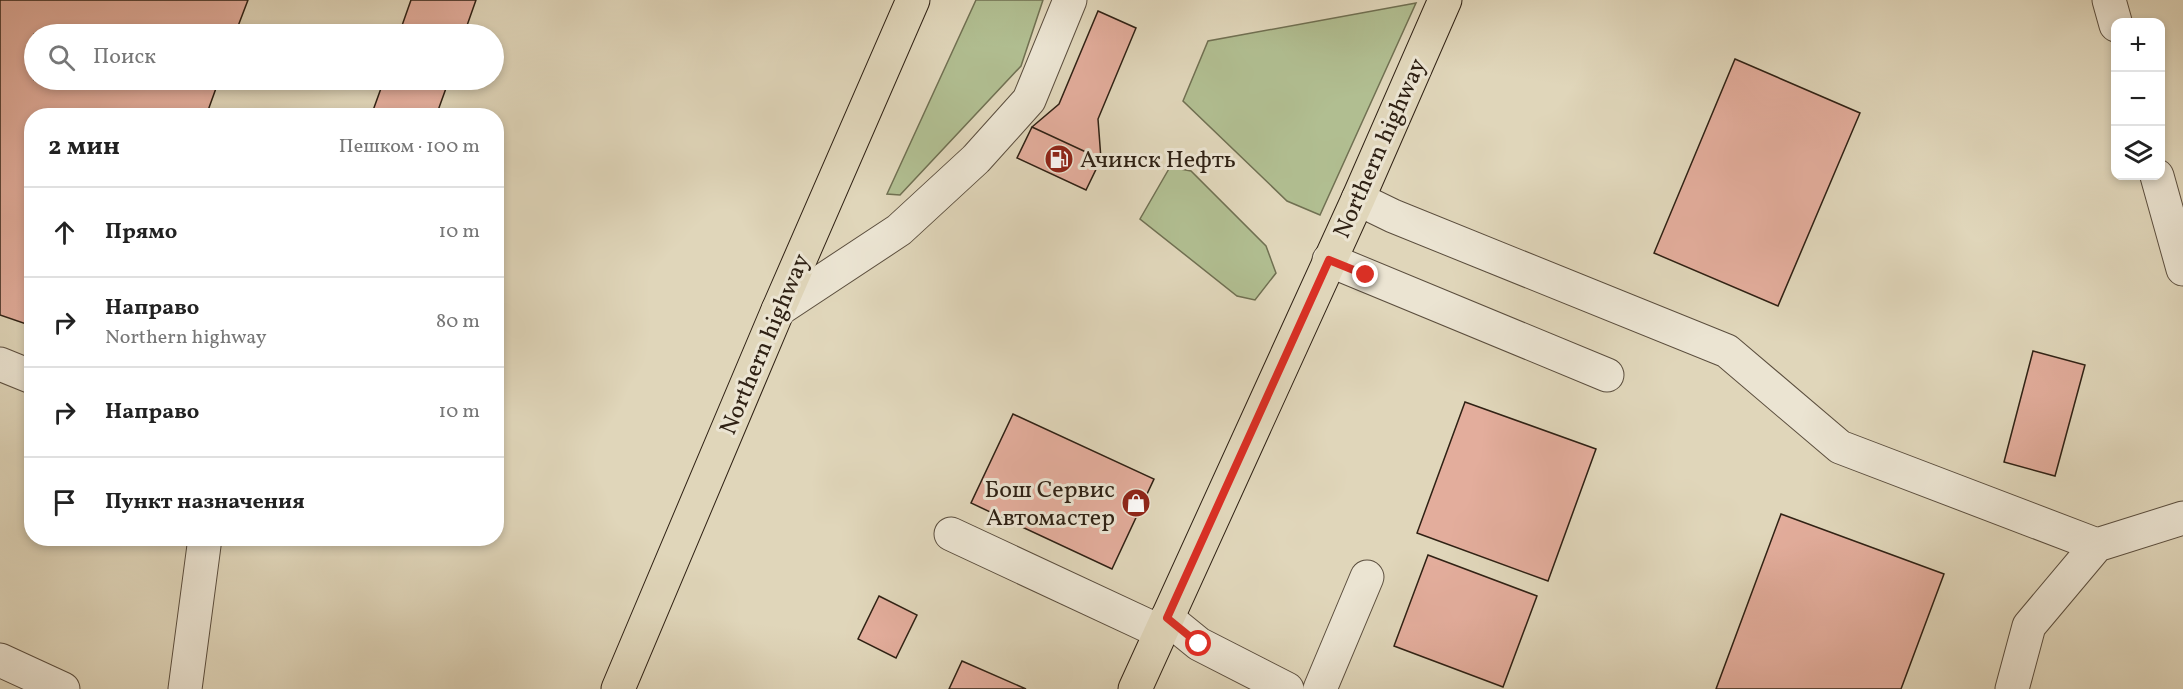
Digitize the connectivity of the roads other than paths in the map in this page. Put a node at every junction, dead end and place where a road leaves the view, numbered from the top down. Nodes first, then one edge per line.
1 (913, 0) edge
2 (1070, 0) edge
3 (1445, 0) edge
4 (2109, 0) edge
5 (2114, 18) edge
6 (2158, 180) edge
7 (1358, 199) junction
8 (1329, 260) junction
9 (2183, 269) edge
10 (778, 310) junction
11 (0, 364) edge
12 (24, 374) edge
13 (1607, 375) dead end
14 (2183, 518) edge
15 (951, 534) dead end
16 (2097, 545) junction
17 (205, 546) edge
18 (1367, 577) dead end
19 (1164, 625) junction
20 (0, 660) edge
21 (63, 689) edge
22 (185, 689) edge
23 (618, 689) edge
24 (1135, 689) edge
25 (1287, 689) edge
26 (1320, 689) edge
27 (2012, 689) edge

1 - 10 main road, Northern highway
2 - 10 street
3 - 7 main road, Northern highway
4 - 5 street
6 - 9 street
7 - 8 main road, Northern highway
7 - 16 street
8 - 13 street
8 - 19 main road, Northern highway
10 - 23 main road, Northern highway
11 - 12 street
14 - 16 street
15 - 19 street
16 - 27 street
17 - 22 street
18 - 26 street
19 - 24 main road, Northern highway
19 - 25 street
20 - 21 street

